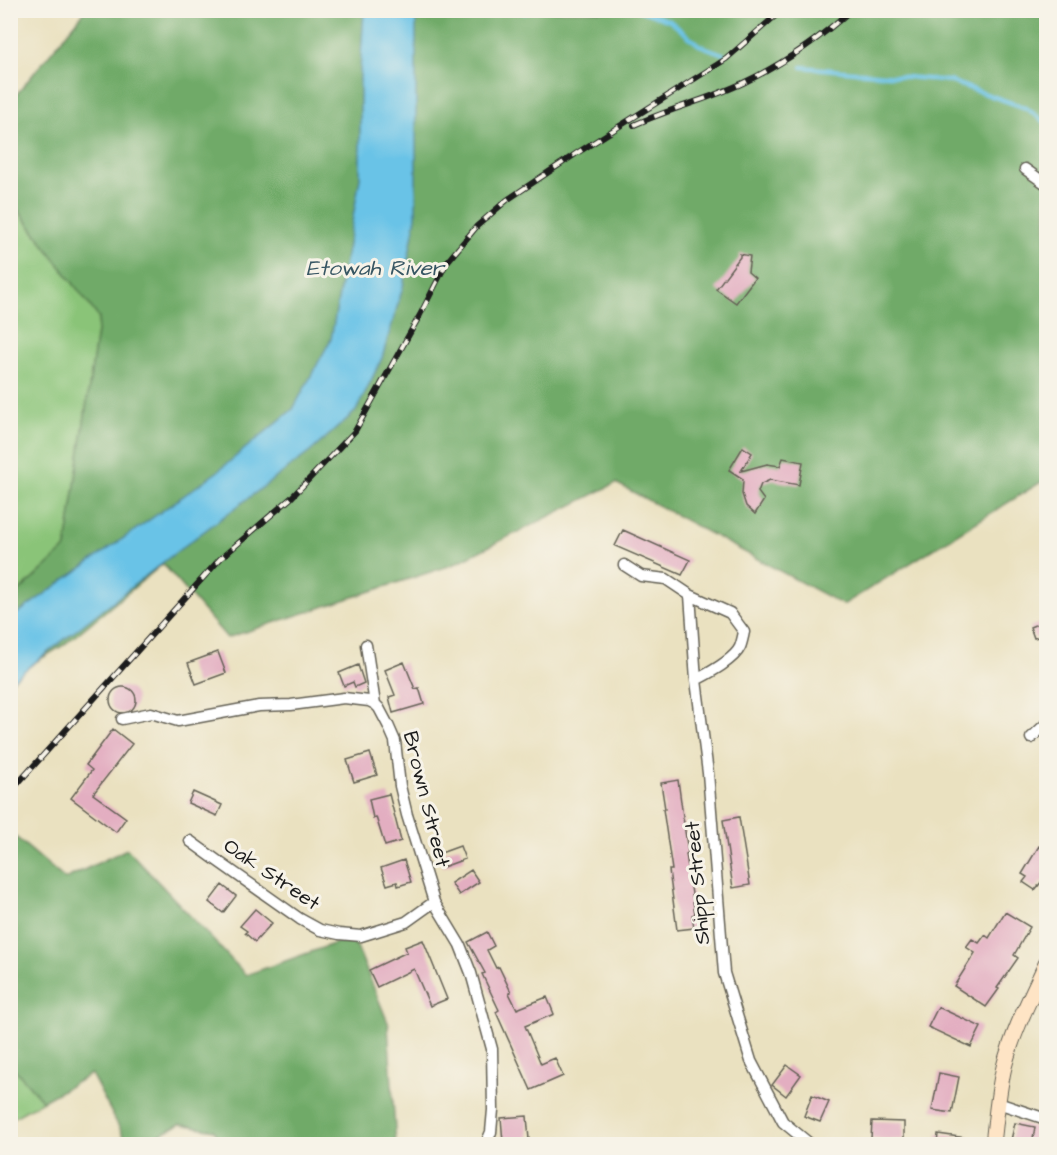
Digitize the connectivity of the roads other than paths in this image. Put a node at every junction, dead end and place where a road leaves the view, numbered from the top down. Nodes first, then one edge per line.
1 (1025, 169) dead end
2 (1047, 184) edge
3 (624, 565) dead end
4 (690, 595) junction
5 (366, 645) dead end
6 (696, 680) junction
7 (375, 704) junction
8 (122, 719) dead end
9 (1047, 724) edge
10 (1031, 738) dead end
11 (190, 841) dead end
12 (434, 902) junction
13 (1047, 964) edge
14 (998, 1103) junction
15 (1047, 1119) edge
16 (486, 1144) edge
17 (810, 1144) edge
18 (993, 1144) edge

1 - 2 street
3 - 4 street
4 - 6 street, Shipp Street
4 - 6 street
5 - 7 street
6 - 17 street, Shipp Street
7 - 8 street
7 - 12 street, Brown Street
9 - 10 street
11 - 12 street, Oak Street
12 - 16 street, Brown Street
13 - 14 main road
14 - 15 street
14 - 18 main road

